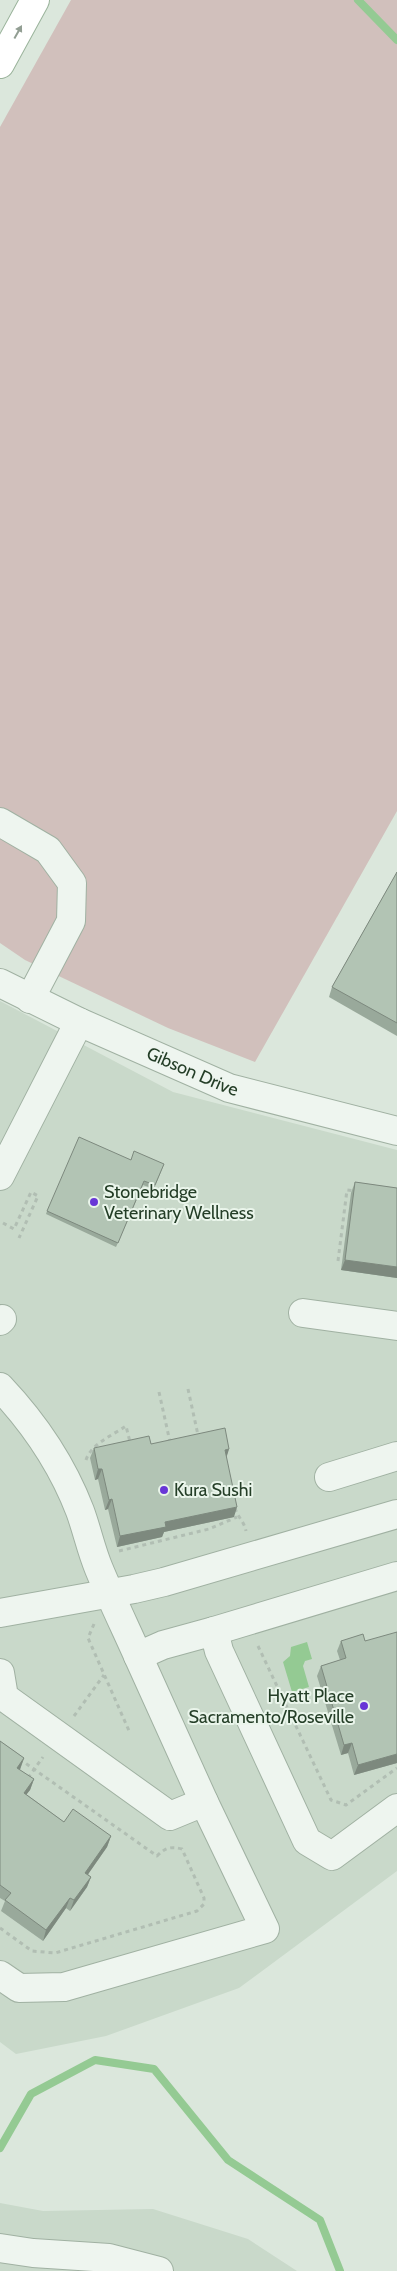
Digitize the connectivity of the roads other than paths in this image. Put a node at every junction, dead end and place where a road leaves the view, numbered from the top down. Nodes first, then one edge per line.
1 (35, 0) edge
2 (0, 64) edge
3 (0, 822) edge
4 (0, 983) edge
5 (30, 999) junction
6 (79, 1022) junction
7 (397, 1131) edge
8 (0, 1176) edge
9 (304, 1314) dead end
10 (397, 1326) edge
11 (0, 1387) edge
12 (397, 1456) edge
13 (329, 1477) dead end
14 (397, 1514) edge
15 (397, 1576) edge
16 (111, 1593) junction
17 (0, 1613) edge
18 (214, 1631) junction
19 (138, 1656) junction
20 (0, 1673) edge
21 (204, 1802) junction
22 (397, 1808) edge
23 (0, 1975) edge
24 (0, 2248) edge
25 (159, 2271) edge

2 -> 1 main road
3 - 5 street
4 - 5 street, Gibson Drive
5 - 6 street, Gibson Drive
6 - 7 street, Gibson Drive
6 - 8 street
9 - 10 street
11 - 16 street
12 - 13 street
14 - 16 street
15 - 18 street
16 - 17 street
16 - 19 street
18 - 19 street
18 - 22 street
19 - 21 street
20 - 21 street
21 - 23 street
24 - 25 street

